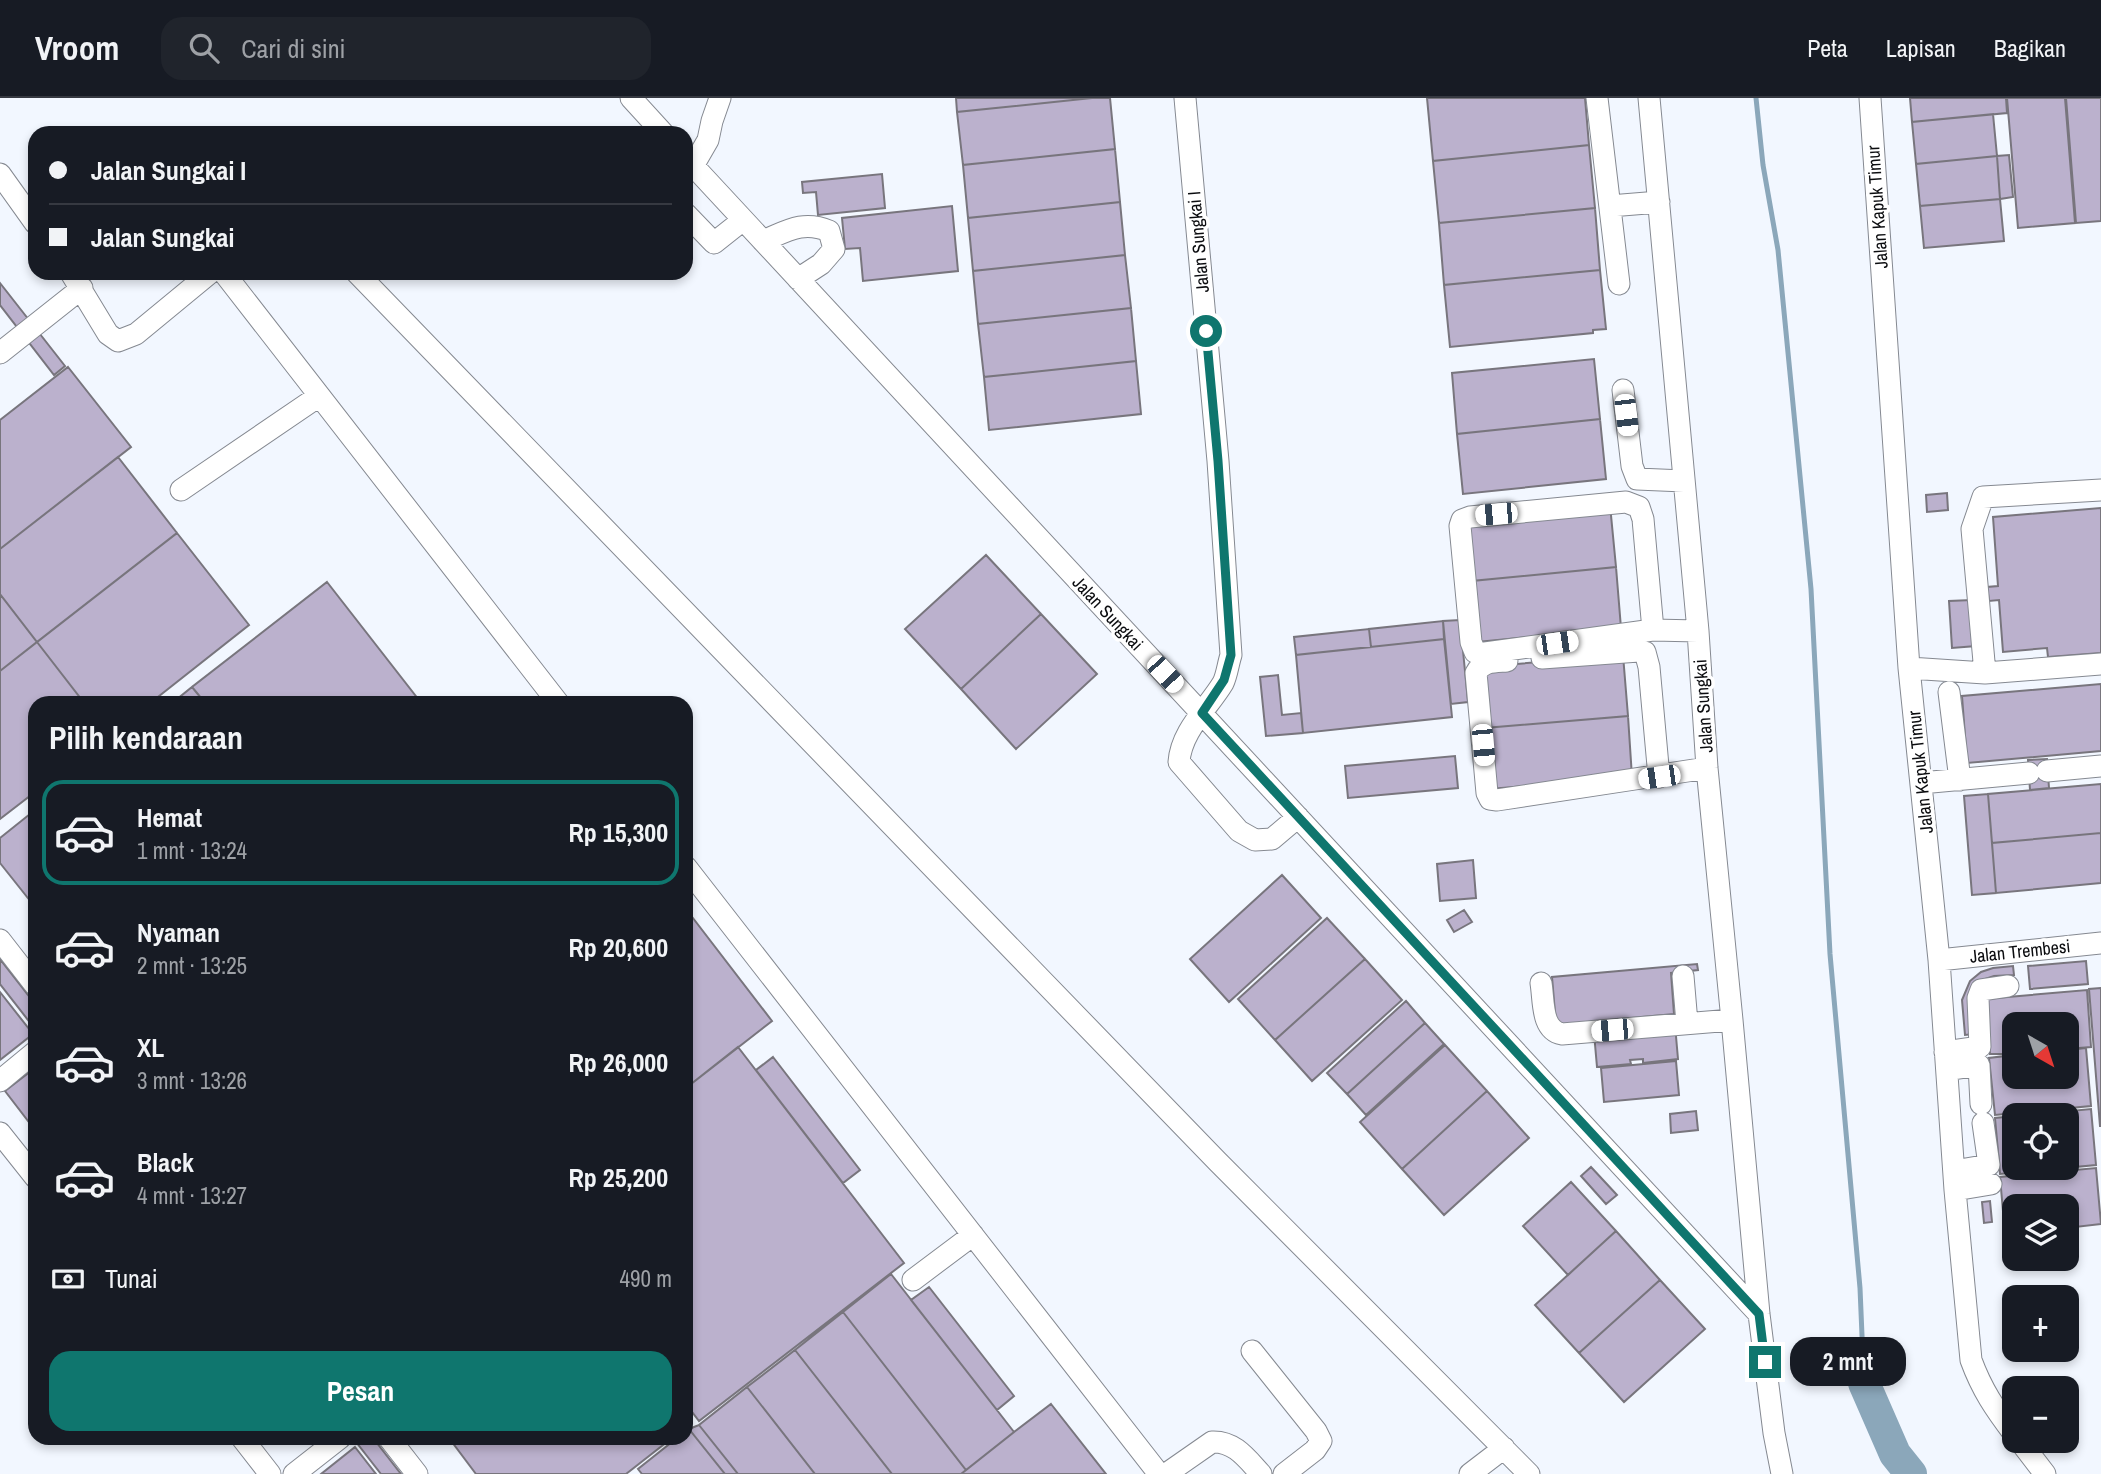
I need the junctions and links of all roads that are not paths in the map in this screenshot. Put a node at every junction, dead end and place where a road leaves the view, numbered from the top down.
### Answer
1 (631, 98) edge
2 (720, 98) edge
3 (1185, 98) edge
4 (1597, 98) edge
5 (1649, 98) edge
6 (1870, 98) edge
7 (657, 126) edge
8 (693, 158) edge
9 (693, 165) edge
10 (0, 174) edge
11 (1659, 202) junction
12 (1610, 206) junction
13 (28, 213) edge
14 (743, 220) junction
15 (693, 221) edge
16 (763, 241) junction
17 (798, 279) junction
18 (202, 280) edge
19 (229, 280) edge
20 (365, 280) edge
21 (76, 281) edge
22 (1619, 284) dead end
23 (0, 353) edge
24 (1623, 390) dead end
25 (320, 396) junction
26 (1684, 481) junction
27 (181, 490) dead end
28 (2101, 490) edge
29 (1653, 629) junction
30 (1698, 631) junction
31 (2101, 664) edge
32 (1909, 668) junction
33 (1985, 673) junction
34 (1949, 692) dead end
35 (553, 696) edge
36 (1202, 713) junction
37 (2101, 766) edge
38 (1707, 768) junction
39 (1659, 777) junction
40 (1960, 780) junction
41 (1921, 783) junction
42 (1298, 817) junction
43 (693, 876) edge
44 (0, 940) edge
45 (2101, 943) edge
46 (1939, 960) junction
47 (28, 976) edge
48 (1683, 976) dead end
49 (1541, 983) dead end
50 (2008, 986) dead end
51 (1732, 1020) junction
52 (1688, 1023) junction
53 (28, 1058) edge
54 (1946, 1061) junction
55 (0, 1081) edge
56 (0, 1133) edge
57 (28, 1168) edge
58 (1954, 1180) junction
59 (1991, 1184) dead end
60 (973, 1235) junction
61 (913, 1280) dead end
62 (1759, 1314) junction
63 (1252, 1351) dead end
64 (2002, 1418) edge
65 (247, 1445) edge
66 (331, 1445) edge
67 (394, 1445) edge
68 (1504, 1448) junction
69 (2029, 1453) edge
70 (270, 1474) edge
71 (293, 1474) edge
72 (417, 1474) edge
73 (1159, 1474) edge
74 (1166, 1474) edge
75 (1261, 1474) edge
76 (1284, 1474) edge
77 (1469, 1474) edge
78 (1530, 1474) edge
79 (1782, 1474) edge
80 (2045, 1474) edge

1 - 7 street
2 - 8 street
3 - 36 street, Jalan Sungkai I
4 - 12 street
5 - 11 street, Jalan Sungkai
6 - 32 street, Jalan Kapuk Timur
9 - 14 street, Jalan Sungkai
10 - 13 street
11 - 12 street
11 - 26 street, Jalan Sungkai
12 - 22 street
14 - 15 street
14 - 16 street, Jalan Sungkai
16 - 17 street, Jalan Sungkai
16 - 17 street
17 - 36 street, Jalan Sungkai
18 - 21 street
19 - 25 street
20 - 68 street
21 - 23 street
24 - 26 street
25 - 27 street
25 - 35 street
26 - 30 street, Jalan Sungkai
28 - 33 street
29 - 29 street
29 - 30 street
30 - 38 street, Jalan Sungkai
31 - 33 street
32 - 33 street
32 - 41 street, Jalan Kapuk Timur
34 - 40 street
36 - 42 street, Jalan Sungkai
36 - 42 street, Jalan Sungkai I
37 - 40 street
38 - 39 street
38 - 51 street, Jalan Sungkai
39 - 39 street
40 - 41 street
41 - 46 street, Jalan Kapuk Timur
42 - 62 street, Jalan Sungkai
43 - 60 street
44 - 47 street
45 - 46 street, Jalan Trembesi
46 - 54 street, Jalan Kapuk Timur
48 - 52 street
49 - 52 street
50 - 54 street
51 - 52 street
51 - 62 street, Jalan Sungkai
53 - 55 street
54 - 58 street, Jalan Kapuk Timur
54 - 58 street
56 - 57 street
58 - 59 street
58 - 64 street, Jalan Kapuk Timur
60 - 61 street
60 - 73 street
62 - 79 street, Jalan Sungkai
63 - 76 street
65 - 70 street
66 - 71 street
67 - 72 street
68 - 77 street
68 - 78 street
69 - 80 street
74 - 75 street

